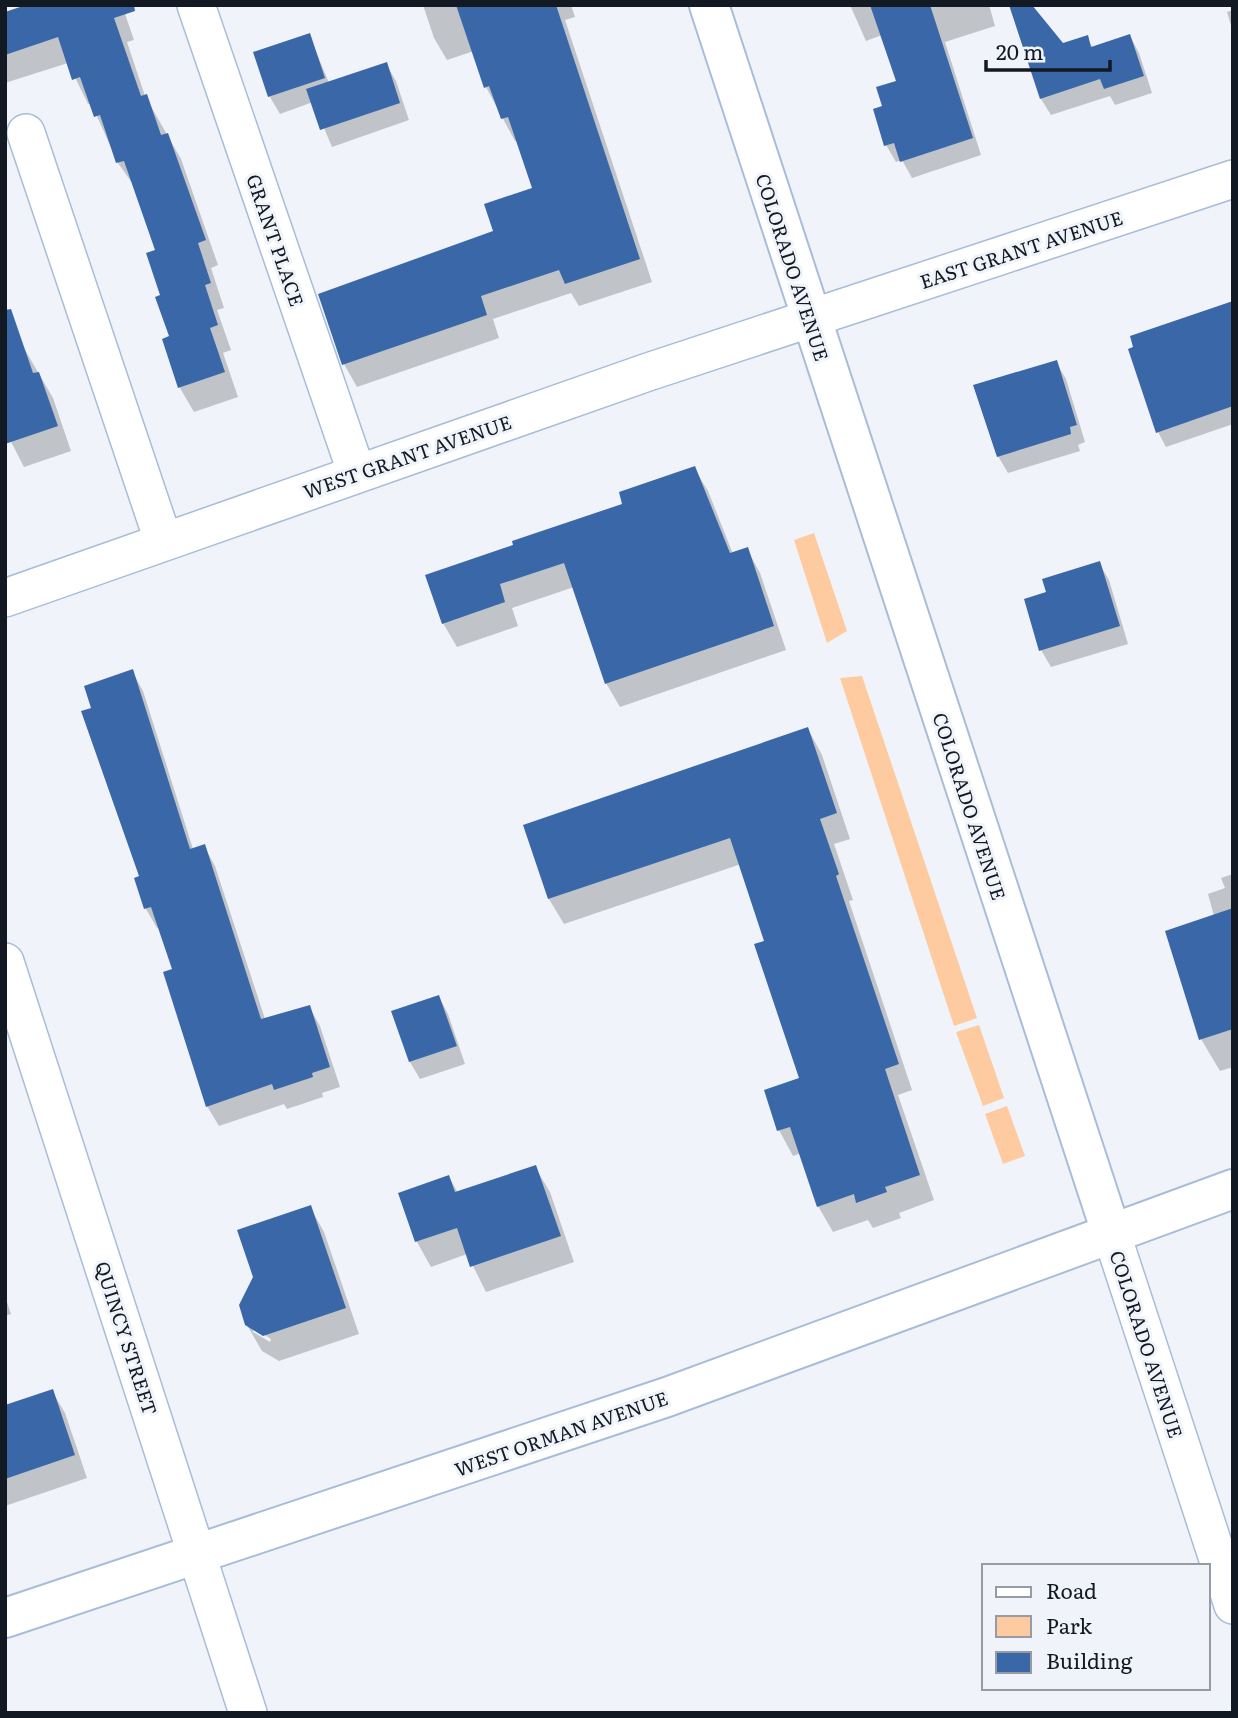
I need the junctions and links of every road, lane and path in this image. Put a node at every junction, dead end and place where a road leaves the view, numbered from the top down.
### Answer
1 (196, 5) edge
2 (709, 5) edge
3 (26, 133) dead end
4 (1233, 179) edge
5 (810, 318) junction
6 (356, 474) junction
7 (163, 540) junction
8 (5, 598) edge
9 (5, 962) edge
10 (1233, 1189) edge
11 (1111, 1232) junction
12 (197, 1554) junction
13 (1233, 1605) edge
14 (5, 1618) edge
15 (248, 1713) edge

1 - 6 street, GRANT PLACE
2 - 5 street, COLORADO AVENUE
3 - 7 street
4 - 5 street, EAST GRANT AVENUE
5 - 6 street, WEST GRANT AVENUE
5 - 11 street, COLORADO AVENUE
6 - 7 street, WEST GRANT AVENUE
7 - 8 street, WEST GRANT AVENUE
9 - 12 street, QUINCY STREET
10 - 11 street, WEST ORMAN AVENUE
11 - 12 street, WEST ORMAN AVENUE
11 - 13 street, COLORADO AVENUE
12 - 14 street, WEST ORMAN AVENUE
12 - 15 street, QUINCY STREET

